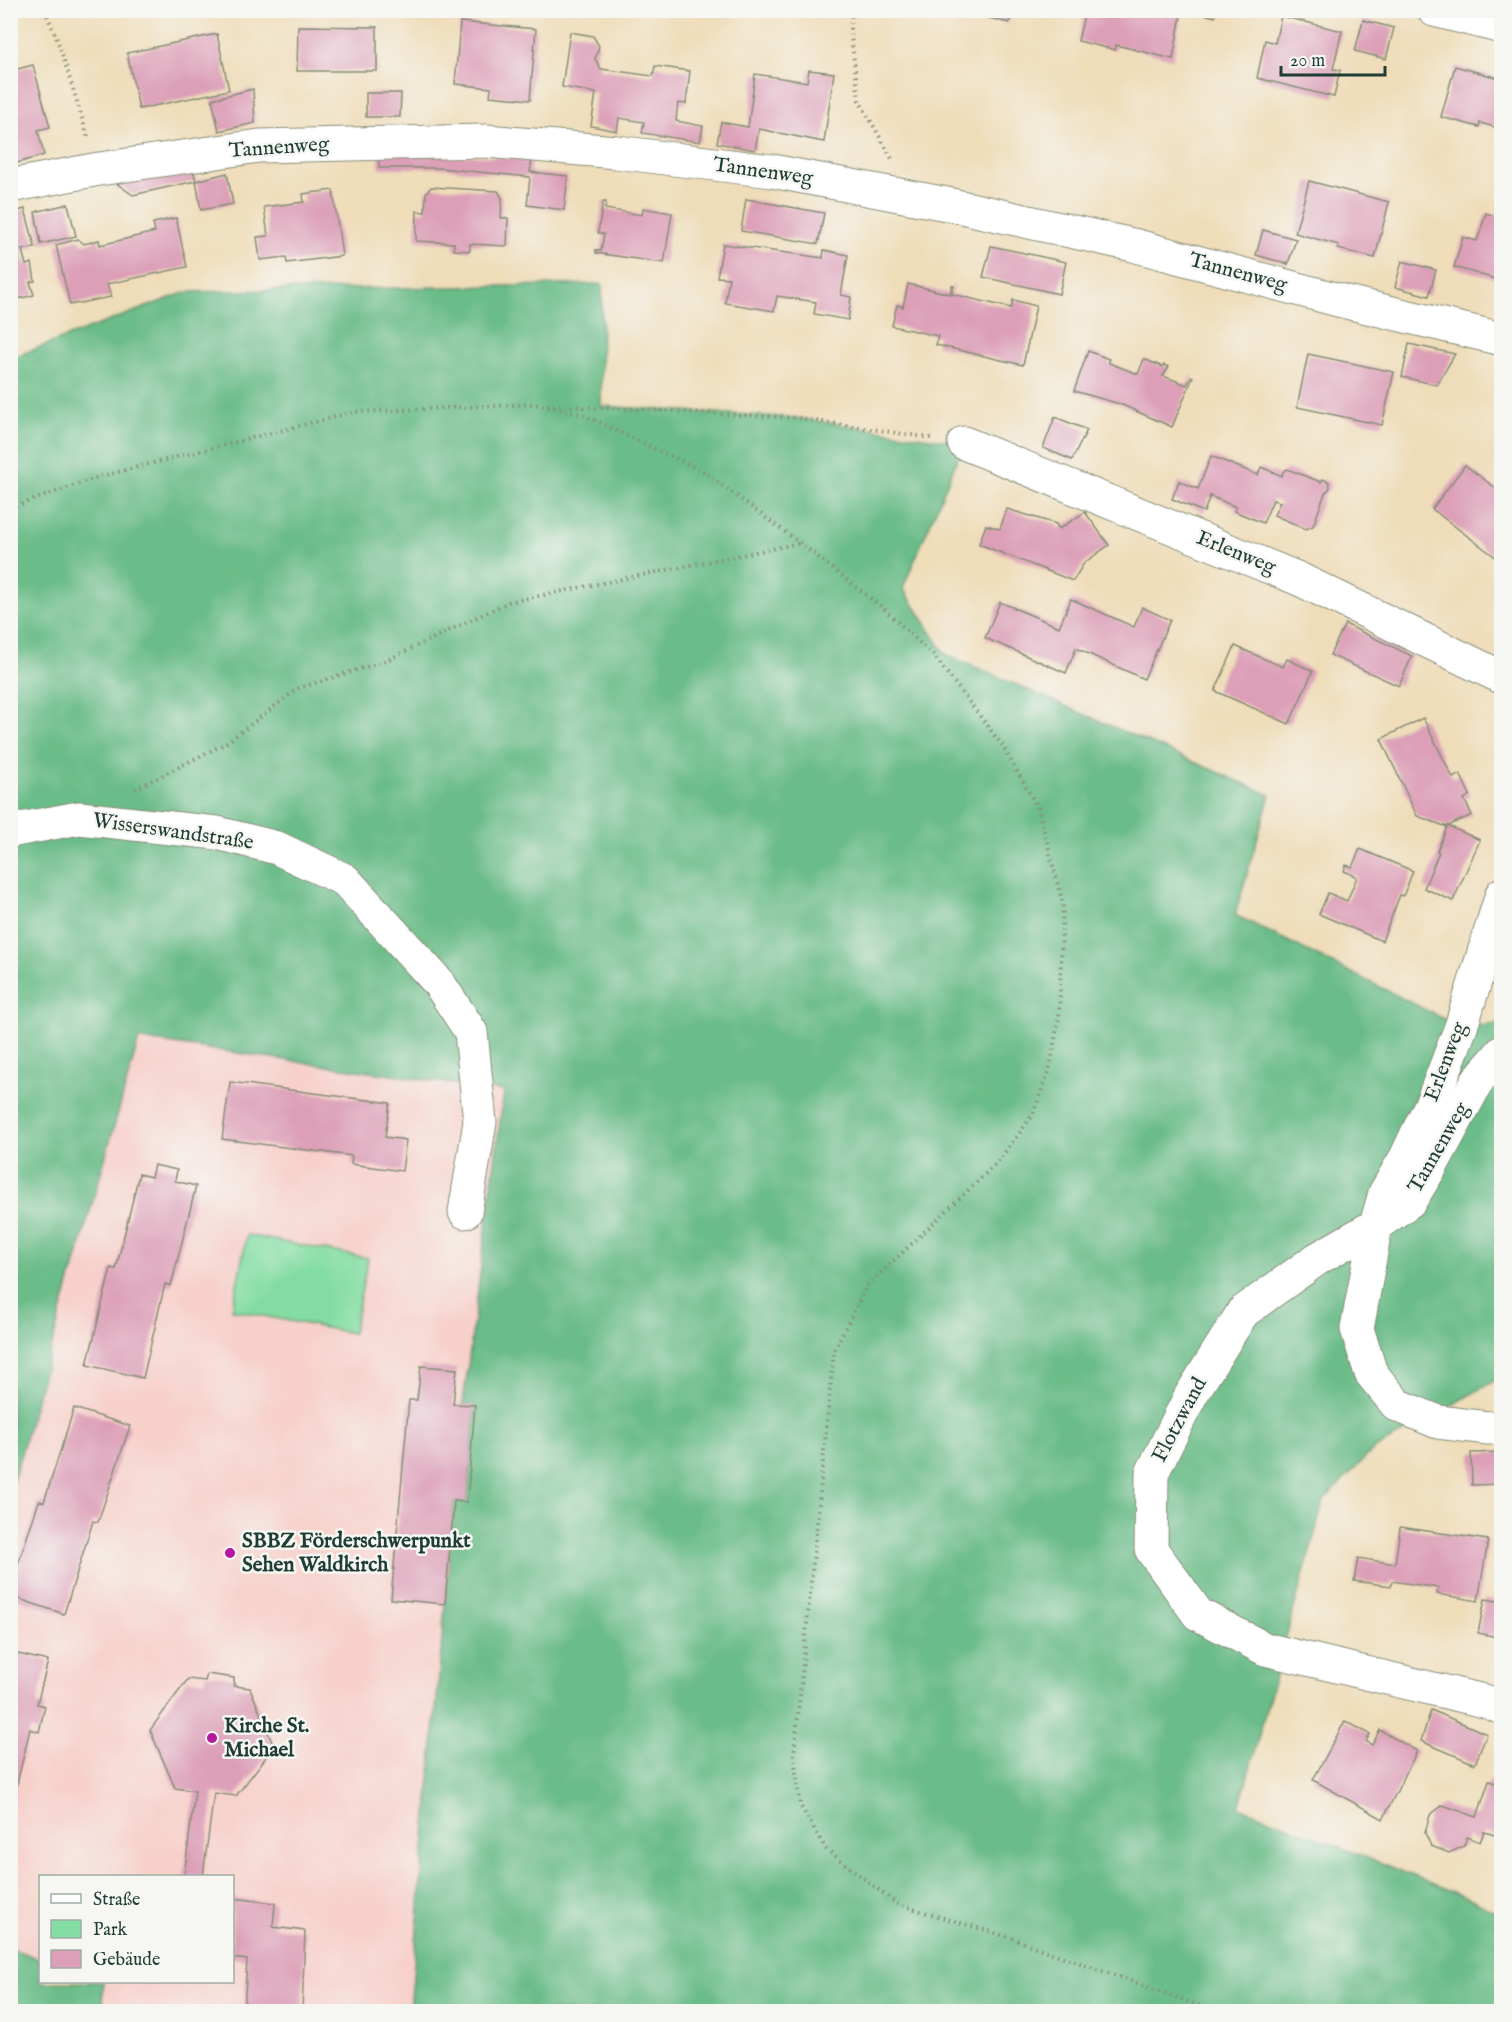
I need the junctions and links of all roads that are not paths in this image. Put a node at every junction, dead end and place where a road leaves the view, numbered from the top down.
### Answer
1 (1434, 10) edge
2 (1502, 27) edge
3 (10, 186) edge
4 (1502, 339) edge
5 (964, 443) road end
6 (1502, 675) edge
7 (10, 831) edge
8 (1502, 894) edge
9 (1502, 1052) edge
10 (465, 1212) dead end
11 (1376, 1224) junction
12 (1502, 1427) edge
13 (1502, 1708) edge

1 - 2 street
3 - 4 street, Tannenweg
5 - 6 street, Erlenweg
7 - 10 street, Wisserswandstraße
8 - 11 street, Erlenweg
9 - 11 street, Tannenweg
11 - 12 street
11 - 13 street, Flotzwand

